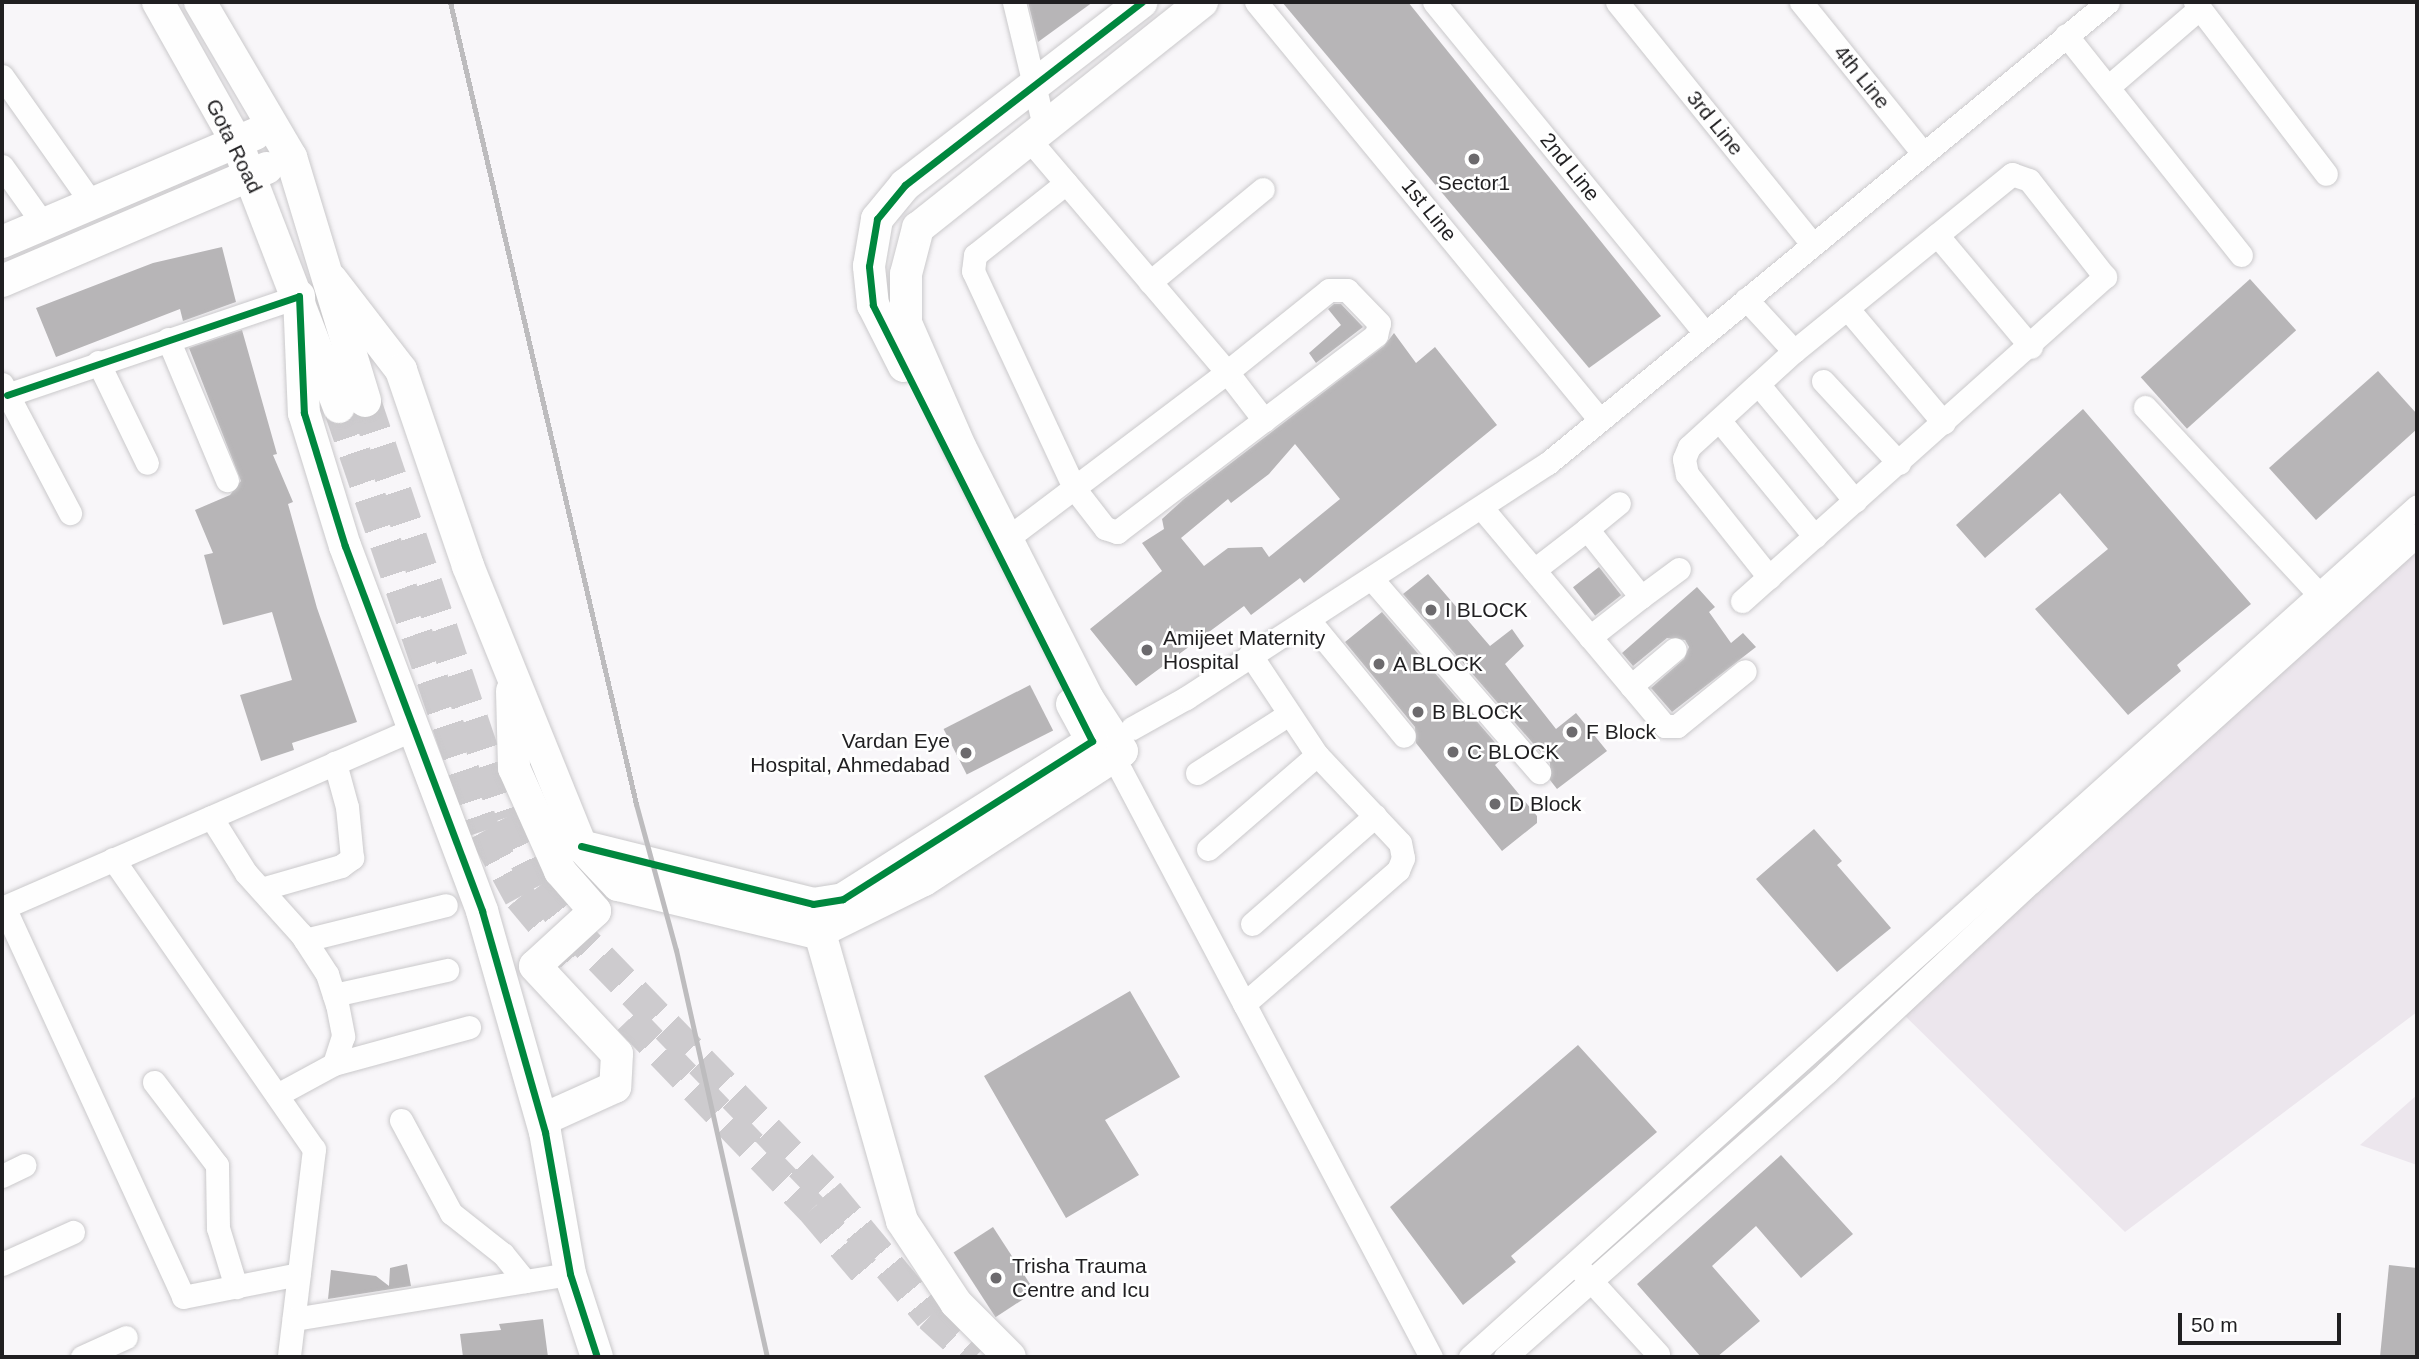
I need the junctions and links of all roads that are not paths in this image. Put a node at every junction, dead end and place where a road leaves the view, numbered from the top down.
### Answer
1 (158, 2) edge
2 (200, 2) edge
3 (1014, 2) edge
4 (1142, 2) edge
5 (1202, 2) edge
6 (1256, 2) edge
7 (1434, 2) edge
8 (1617, 2) edge
9 (1801, 2) edge
10 (2108, 2) edge
11 (2198, 5) edge
12 (2067, 35) junction
13 (2, 76) edge
14 (1034, 86) junction
15 (2108, 87) junction
16 (274, 125) junction
17 (1036, 132) junction
18 (237, 143) junction
19 (1923, 153) junction
20 (291, 157) junction
21 (2, 166) edge
22 (2326, 174) dead end
23 (250, 176) junction
24 (1066, 183) junction
25 (1263, 189) dead end
26 (93, 205) junction
27 (44, 225) junction
28 (1937, 235) junction
29 (2, 242) edge
30 (1812, 244) junction
31 (2241, 255) dead end
32 (331, 279) junction
33 (2, 281) edge
34 (1150, 282) junction
35 (299, 296) junction
36 (1746, 299) junction
37 (1847, 308) junction
38 (1705, 333) junction
39 (168, 339) junction
40 (2031, 347) junction
41 (1794, 351) junction
42 (98, 362) junction
43 (1227, 372) junction
44 (1823, 381) dead end
45 (1758, 384) junction
46 (4, 389) edge
47 (2145, 407) dead end
48 (1264, 420) junction
49 (1600, 420) junction
50 (1718, 420) junction
51 (1944, 423) junction
52 (147, 463) dead end
53 (1899, 463) junction
54 (227, 480) dead end
55 (1074, 488) junction
56 (1855, 502) junction
57 (1619, 503) dead end
58 (2417, 506) edge
59 (1481, 507) junction
60 (70, 513) dead end
61 (1587, 529) junction
62 (2417, 535) edge
63 (1815, 537) junction
64 (1005, 540) junction
65 (1679, 569) dead end
66 (1534, 570) junction
67 (1769, 577) junction
68 (1371, 578) junction
69 (1642, 597) junction
70 (1742, 601) dead end
71 (2327, 603) junction
72 (1308, 619) junction
73 (1590, 637) junction
74 (1675, 649) dead end
75 (1250, 654) junction
76 (511, 671) junction
77 (1745, 671) dead end
78 (1631, 685) junction
79 (1289, 714) junction
80 (414, 729) junction
81 (2187, 729) junction
82 (1404, 736) dead end
83 (1113, 748) junction
84 (1317, 755) junction
85 (335, 763) junction
86 (1539, 772) dead end
87 (1197, 773) dead end
88 (1375, 816) junction
89 (211, 817) junction
90 (1208, 849) dead end
91 (113, 859) junction
92 (261, 889) junction
93 (446, 905) dead end
94 (3, 907) edge
95 (815, 918) junction
96 (1252, 924) dead end
97 (305, 940) junction
98 (447, 970) dead end
99 (334, 995) junction
100 (1244, 1004) junction
101 (469, 1027) dead end
102 (334, 1065) junction
103 (154, 1082) dead end
104 (277, 1095) junction
105 (542, 1119) junction
106 (401, 1120) dead end
107 (25, 1165) dead end
108 (2, 1176) edge
109 (73, 1232) dead end
110 (1574, 1263) junction
111 (2, 1264) edge
112 (570, 1273) junction
113 (299, 1274) junction
114 (525, 1281) junction
115 (1591, 1282) junction
116 (236, 1287) junction
117 (294, 1319) junction
118 (126, 1337) dead end
119 (1658, 1354) dead end
120 (82, 1357) edge
121 (289, 1357) edge
122 (597, 1357) edge
123 (1010, 1357) edge
124 (1432, 1357) edge
125 (1470, 1357) edge
126 (1505, 1357) edge

1 - 18 street, Gota Road
2 - 16 street, Gota Road
3 - 14 street
4 - 14 street
5 - 17 street
6 - 49 street, 1st Line
7 - 38 street, 2nd Line
8 - 30 street, 3rd Line
9 - 19 street, 4th Line
10 - 12 street
11 - 15 street
11 - 22 street
12 - 15 street
12 - 19 street
13 - 26 street
14 - 17 street
14 - 83 street
15 - 31 street
16 - 18 street
16 - 20 street, Gota Road
17 - 24 street
17 - 64 street
18 - 23 street, Gota Road
18 - 26 street
19 - 30 street
20 - 23 street
20 - 32 street, Gota Road
21 - 27 street
23 - 33 street
23 - 35 street, Gota Road
24 - 34 street
24 - 55 street
25 - 34 street
26 - 27 street
27 - 29 street
28 - 37 street
28 - 40 street
28 - 40 street
30 - 36 street
32 - 35 street, Gota Road
32 - 76 street
34 - 43 street
35 - 39 street
35 - 80 street
36 - 38 street
36 - 41 street
37 - 41 street
37 - 51 street
38 - 49 street
39 - 42 street
39 - 54 street
40 - 51 street
41 - 45 street
42 - 46 street
42 - 52 street
43 - 48 street
43 - 48 street
43 - 55 street
44 - 53 street
45 - 50 street
45 - 56 street
46 - 60 street
47 - 71 street
48 - 55 street
49 - 59 street
50 - 63 street
50 - 67 street
51 - 53 street
53 - 56 street
55 - 64 street
56 - 63 street
57 - 61 street
58 - 71 street
59 - 66 street
59 - 68 street
61 - 66 street
61 - 69 street
62 - 71 street
63 - 67 street
64 - 83 street
65 - 69 street
66 - 73 street
67 - 70 street
68 - 72 street
68 - 86 street
69 - 73 street
71 - 81 street
72 - 75 street
72 - 82 street
73 - 78 street
74 - 78 street
75 - 79 street
75 - 83 street
76 - 95 street
76 - 105 street
77 - 78 street
79 - 84 street
79 - 87 street
80 - 85 street
80 - 105 street
81 - 110 street
81 - 115 street
83 - 95 street
83 - 100 street
84 - 88 street
84 - 90 street
85 - 89 street
85 - 92 street
88 - 96 street
88 - 100 street
89 - 91 street
89 - 92 street
91 - 94 street
91 - 104 street
92 - 97 street
93 - 97 street
94 - 116 street
95 - 123 street
97 - 99 street
98 - 99 street
99 - 102 street
100 - 124 street
101 - 102 street
102 - 104 street
103 - 116 street
104 - 113 street
105 - 112 street
106 - 114 street
107 - 108 street
109 - 111 street
110 - 115 street
110 - 125 street
112 - 114 street
112 - 122 street
113 - 116 street
113 - 117 street
114 - 117 street
115 - 119 street
115 - 126 street
117 - 121 street
118 - 120 street

